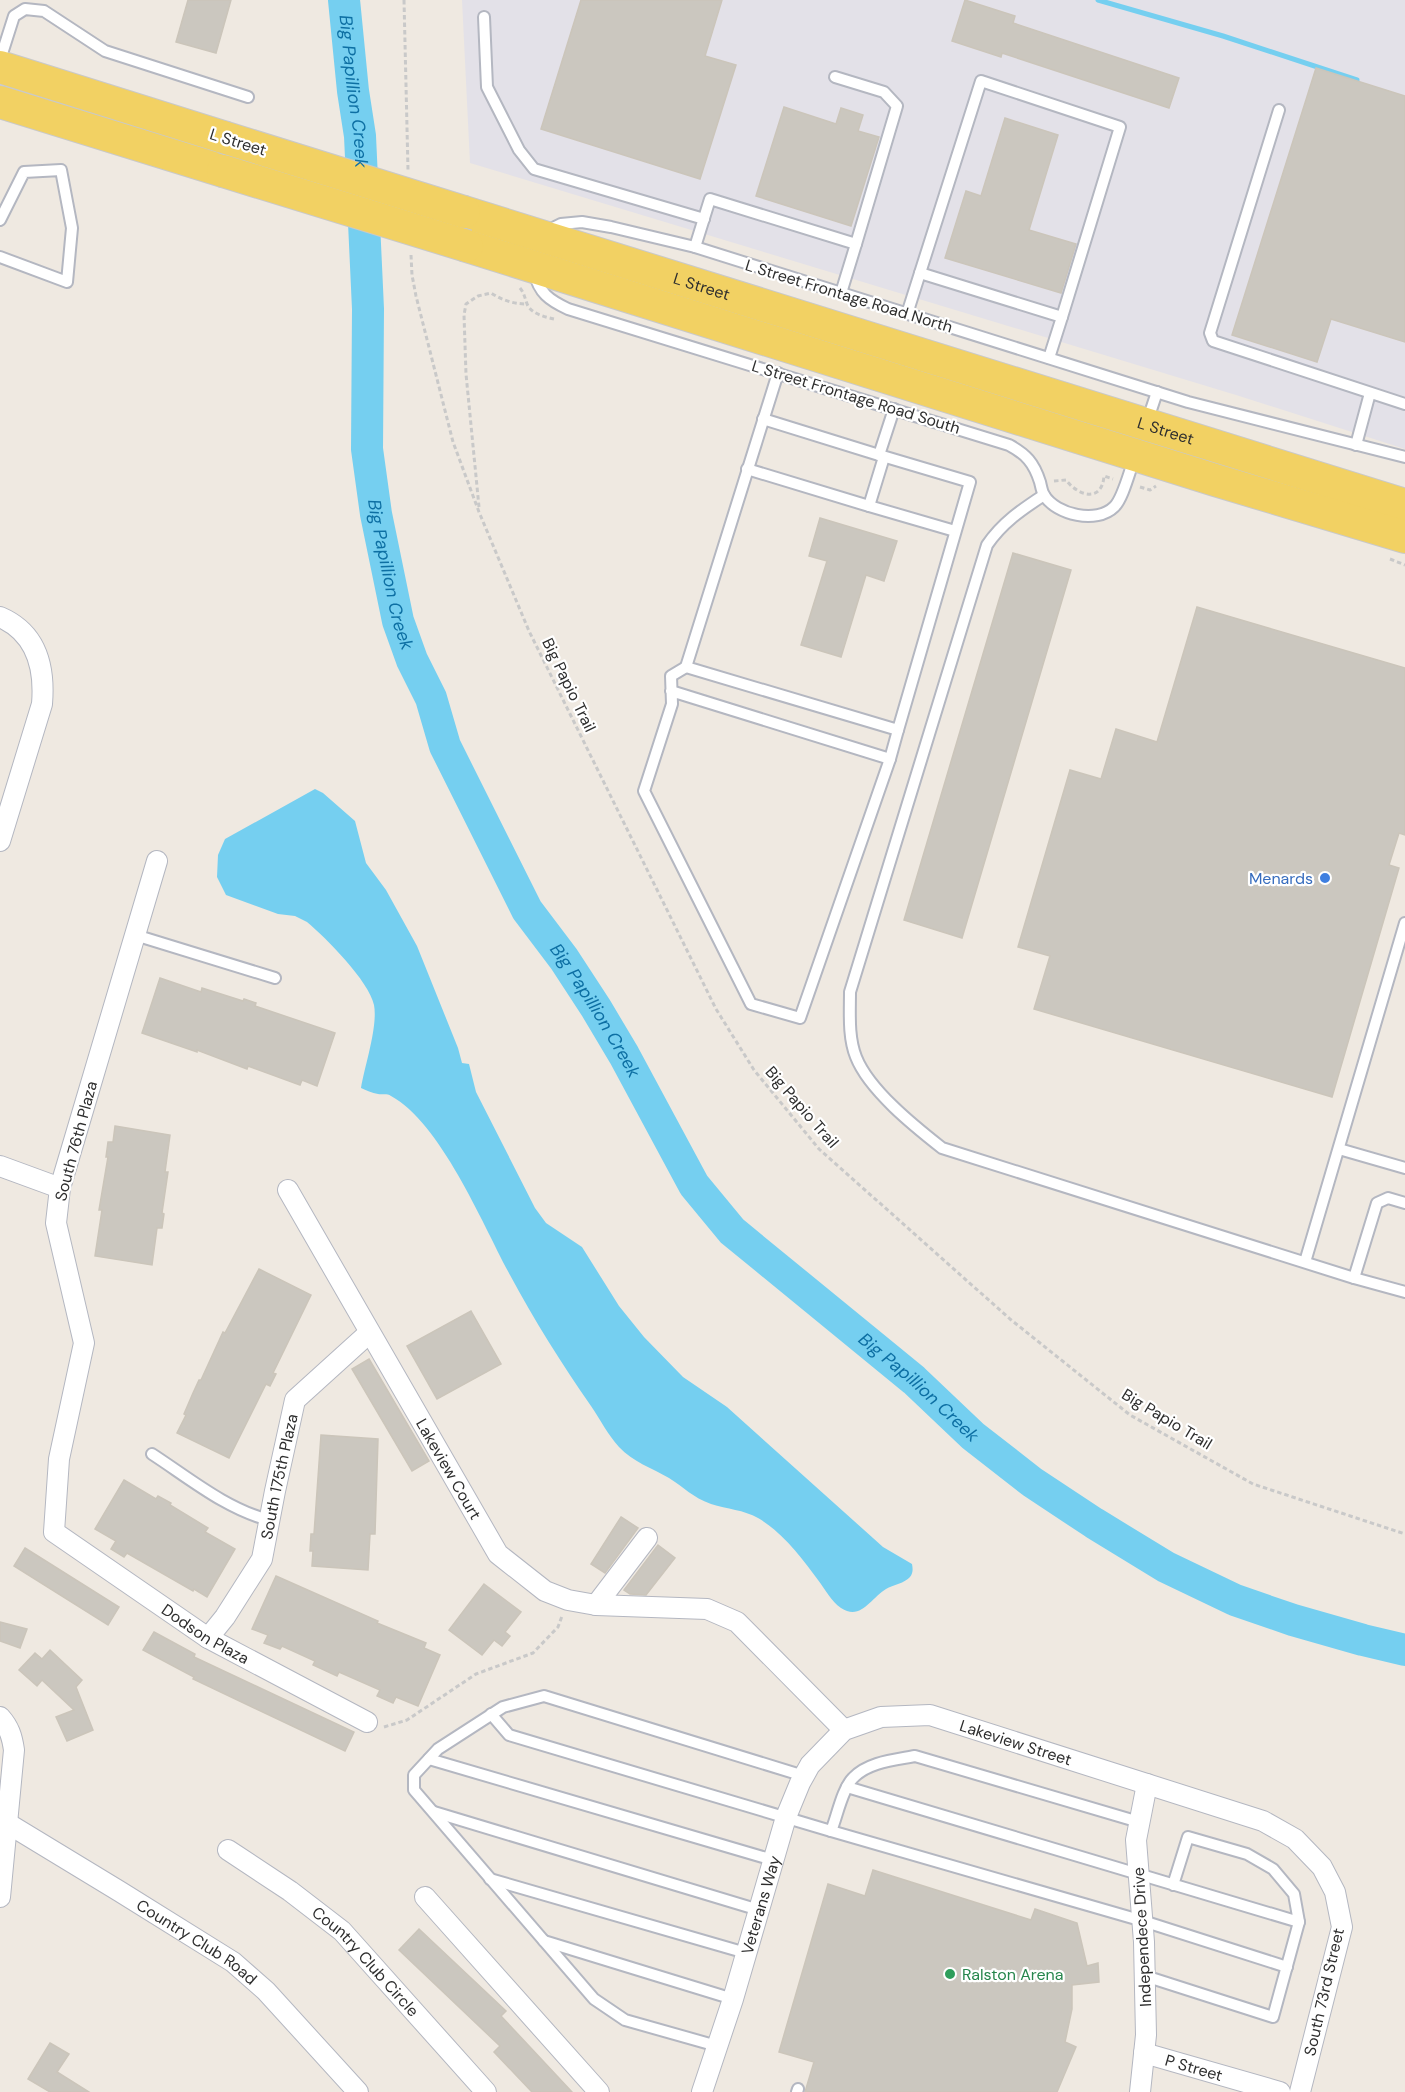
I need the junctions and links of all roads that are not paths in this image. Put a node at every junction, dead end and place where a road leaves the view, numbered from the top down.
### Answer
1 (484, 18) dead end
2 (4, 34) edge
3 (0, 60) edge
4 (0, 67) edge
5 (835, 77) dead end
6 (248, 97) dead end
7 (0, 102) edge
8 (1279, 110) dead end
9 (704, 219) junction
10 (0, 220) edge
11 (540, 236) junction
12 (856, 244) junction
13 (695, 247) junction
14 (0, 257) edge
15 (532, 266) junction
16 (920, 273) junction
17 (841, 293) junction
18 (907, 314) junction
19 (1062, 317) junction
20 (1049, 358) junction
21 (777, 373) junction
22 (1157, 392) junction
23 (1370, 393) junction
24 (1405, 404) edge
25 (894, 409) junction
26 (763, 419) junction
27 (1141, 439) junction
28 (1356, 445) junction
29 (881, 456) junction
30 (1405, 457) edge
31 (747, 469) junction
32 (1353, 489) junction
33 (1044, 495) junction
34 (1405, 499) edge
35 (1405, 505) edge
36 (869, 506) junction
37 (1331, 515) junction
38 (955, 531) junction
39 (1405, 537) edge
40 (1405, 548) edge
41 (0, 617) edge
42 (686, 667) junction
43 (671, 691) junction
44 (898, 730) junction
45 (890, 759) junction
46 (0, 841) edge
47 (157, 861) dead end
48 (1405, 923) edge
49 (135, 935) junction
50 (1394, 962) junction
51 (1405, 965) edge
52 (275, 978) dead end
53 (1339, 1149) junction
54 (0, 1166) edge
55 (1405, 1168) edge
56 (60, 1188) junction
57 (288, 1190) dead end
58 (1405, 1203) edge
59 (1305, 1262) junction
60 (1354, 1278) junction
61 (1405, 1292) edge
62 (369, 1333) junction
63 (152, 1454) dead end
64 (269, 1520) junction
65 (54, 1532) joint
66 (647, 1538) dead end
67 (596, 1605) junction
68 (208, 1638) junction
69 (491, 1714) junction
70 (0, 1717) edge
71 (367, 1722) road end
72 (844, 1730) junction
73 (429, 1759) junction
74 (804, 1776) junction
75 (1147, 1784) junction
76 (847, 1787) junction
77 (433, 1812) junction
78 (786, 1817) junction
79 (1139, 1822) junction
80 (7, 1823) junction
81 (831, 1831) junction
82 (228, 1850) dead end
83 (773, 1860) junction
84 (1139, 1875) junction
85 (490, 1879) junction
86 (1173, 1885) junction
87 (1335, 1892) joint
88 (0, 1897) edge
89 (425, 1897) dead end
90 (759, 1910) junction
91 (1143, 1922) junction
92 (1299, 1922) junction
93 (543, 1941) junction
94 (746, 1953) junction
95 (1287, 1967) junction
96 (1145, 1976) junction
97 (733, 1999) junction
98 (717, 2046) junction
99 (1144, 2053) junction
100 (358, 2092) edge
101 (486, 2092) edge
102 (598, 2092) edge
103 (702, 2092) edge
104 (1140, 2092) edge
105 (1280, 2092) edge
106 (1300, 2092) edge

1 - 9 lane
2 - 3 lane
2 - 6 lane
4 - 11 main road, L Street, bridge
5 - 12 lane
7 - 15 main road, L Street, bridge
8 - 23 lane
9 - 12 lane
9 - 13 lane
10 - 14 lane
11 - 13 lane, L Street Frontage Road North
11 - 27 main road, L Street
12 - 17 lane
13 - 17 lane, L Street Frontage Road North
15 - 21 lane, L Street Frontage Road South
15 - 27 main road, L Street
16 - 18 lane
16 - 19 lane
16 - 19 lane
17 - 18 lane, L Street Frontage Road North
18 - 20 lane, L Street Frontage Road North
19 - 20 lane
20 - 22 lane, L Street Frontage Road North
21 - 25 lane, L Street Frontage Road South
21 - 26 lane
22 - 27 lane
22 - 28 lane, L Street Frontage Road North
23 - 24 lane
23 - 28 lane
25 - 29 lane
25 - 33 lane, L Street Frontage Road South
26 - 29 lane
26 - 31 lane
27 - 32 main road, L Street
27 - 33 lane
27 - 37 main road, L Street
28 - 30 lane, L Street Frontage Road North
29 - 36 lane
29 - 38 lane
31 - 36 lane
31 - 42 lane
32 - 34 main road
32 - 35 main road, L Street
33 - 59 lane
36 - 38 lane
37 - 39 main road, L Street
37 - 40 main road
38 - 44 lane
41 - 46 street
42 - 43 lane
42 - 44 lane
43 - 45 lane
43 - 45 lane
44 - 45 lane
47 - 49 street, South 76th Plaza
48 - 50 lane
49 - 52 lane
49 - 56 street, South 76th Plaza
50 - 51 lane
50 - 53 lane
53 - 55 lane
53 - 59 lane
54 - 56 street
56 - 65 street, South 76th Plaza
57 - 62 street, Lakeview Court
58 - 60 lane
59 - 60 lane
60 - 61 lane
62 - 64 street, South 175th Plaza
62 - 67 street, Lakeview Court
63 - 64 lane
64 - 68 street, South 175th Plaza
65 - 68 street, Dodson Plaza
66 - 67 street
67 - 72 street, Lakeview Court
68 - 71 street, Dodson Plaza
69 - 73 lane
69 - 74 lane
69 - 78 lane
70 - 80 street
72 - 74 street, Veterans Way
72 - 75 street, Lakeview Street
73 - 77 lane
73 - 83 lane
74 - 78 street, Veterans Way
75 - 79 street, Independece Drive
75 - 87 street, Lakeview Street
76 - 79 lane
76 - 81 lane
76 - 84 lane
77 - 85 lane
77 - 90 lane
78 - 81 lane
78 - 83 street, Veterans Way
79 - 84 street, Independece Drive
80 - 88 street
80 - 100 street, Country Club Road
81 - 91 lane
82 - 101 street, Country Club Circle
83 - 90 street, Veterans Way
84 - 86 lane
84 - 91 street, Independece Drive
85 - 93 lane
85 - 94 lane
86 - 92 lane
86 - 92 lane
87 - 106 street, South 73rd Street
89 - 102 street
90 - 94 street, Veterans Way
91 - 95 lane
91 - 96 street, Independece Drive
92 - 95 lane
93 - 97 lane
93 - 98 lane
94 - 97 street, Veterans Way
95 - 96 lane
96 - 99 street, Independece Drive
97 - 98 street, Veterans Way
98 - 103 street, Veterans Way
99 - 104 street, Independece Drive
99 - 105 street, P Street

